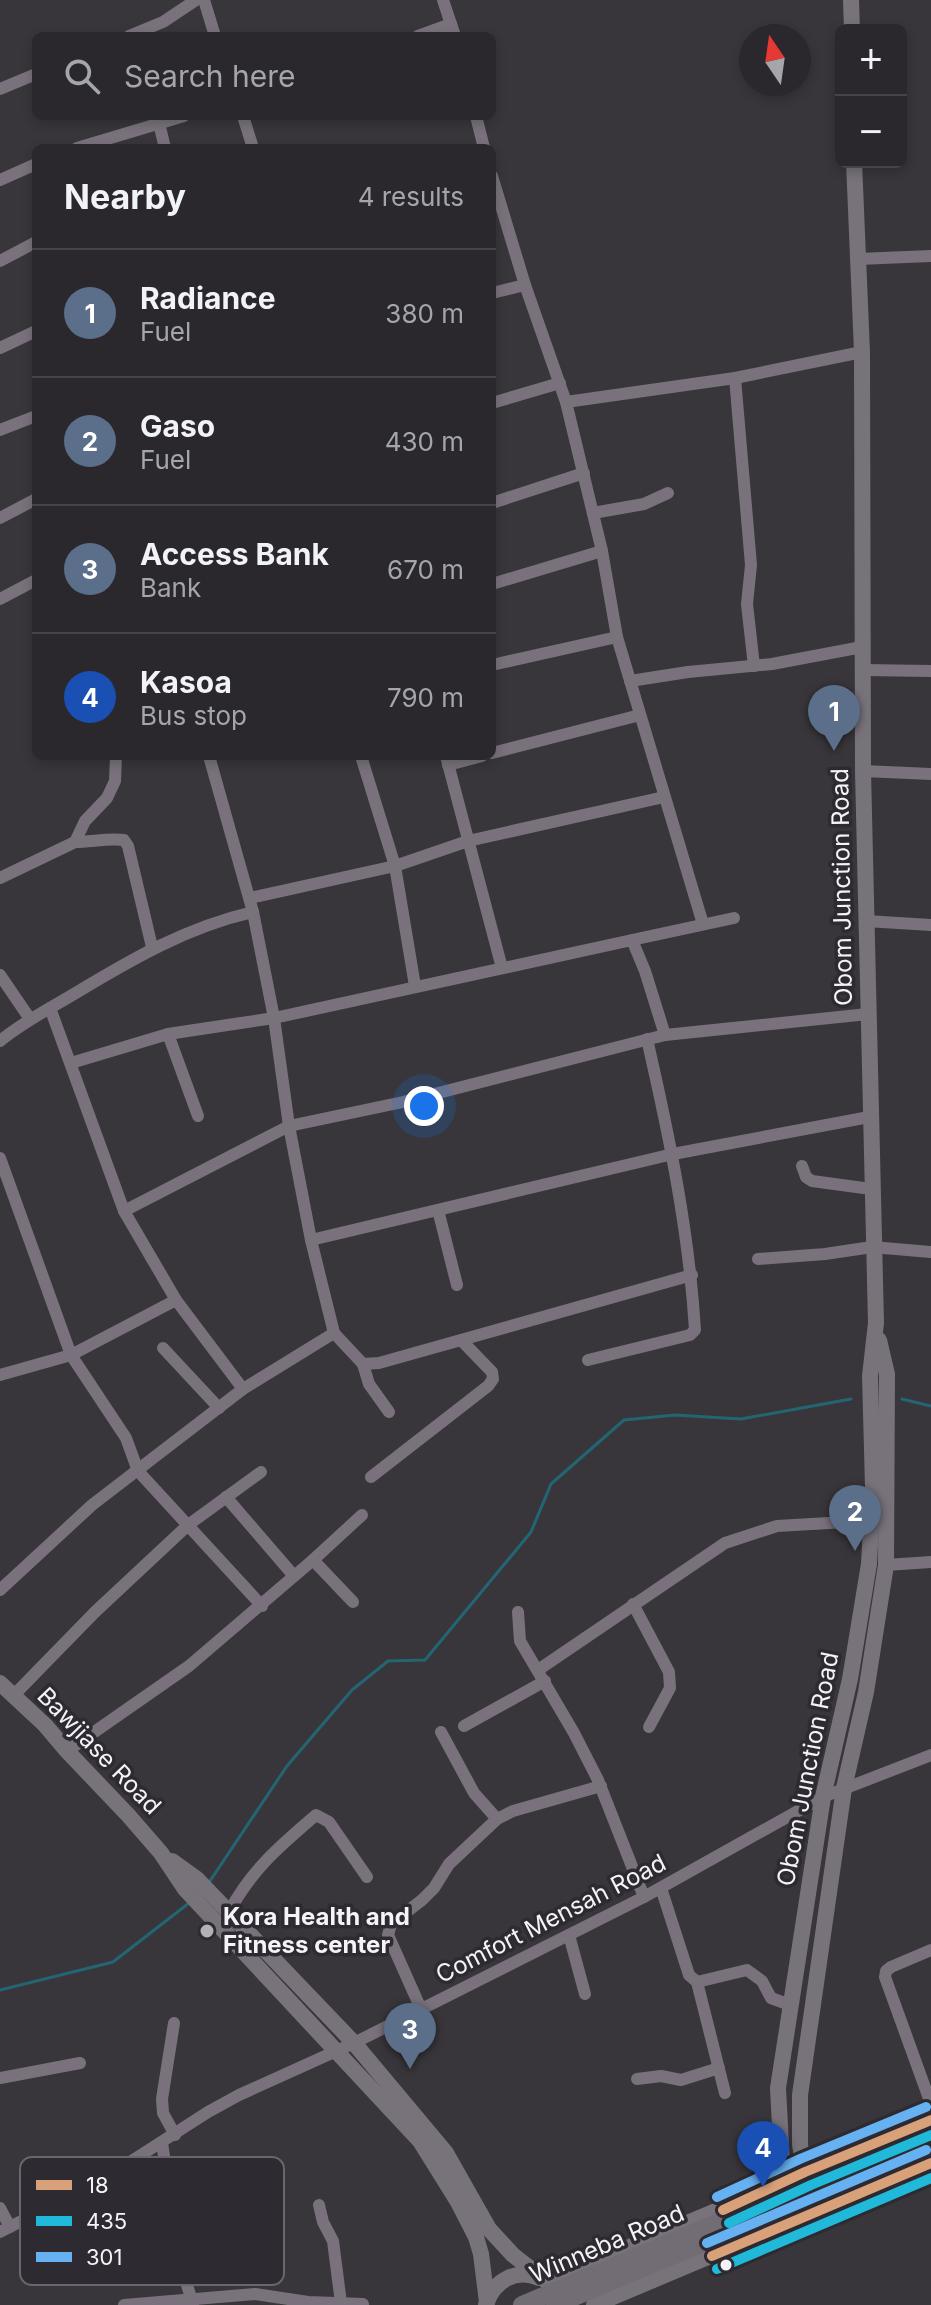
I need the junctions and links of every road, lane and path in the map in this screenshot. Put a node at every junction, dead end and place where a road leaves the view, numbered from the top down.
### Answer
1 (196, 0) edge
2 (204, 0) edge
3 (443, 0) edge
4 (851, 0) edge
5 (163, 22) junction
6 (852, 24) edge
7 (453, 30) edge
8 (139, 32) edge
9 (166, 32) edge
10 (214, 32) edge
11 (32, 76) edge
12 (0, 89) edge
13 (170, 120) edge
14 (244, 120) edge
15 (477, 120) edge
16 (159, 123) junction
17 (90, 144) edge
18 (164, 144) edge
19 (252, 144) edge
20 (483, 144) edge
21 (32, 166) edge
22 (854, 168) edge
23 (0, 180) edge
24 (496, 189) edge
25 (32, 244) edge
26 (931, 256) edge
27 (858, 259) junction
28 (0, 261) edge
29 (525, 285) junction
30 (496, 292) edge
31 (32, 333) edge
32 (0, 348) edge
33 (862, 352) junction
34 (735, 378) junction
35 (560, 383) junction
36 (496, 402) edge
37 (566, 402) junction
38 (32, 418) edge
39 (0, 430) edge
40 (584, 473) junction
41 (668, 493) dead end
42 (32, 501) edge
43 (496, 502) edge
44 (593, 513) junction
45 (0, 518) edge
46 (602, 551) junction
47 (32, 582) edge
48 (496, 583) edge
49 (0, 599) edge
50 (617, 637) junction
51 (862, 647) junction
52 (496, 664) edge
53 (754, 666) junction
54 (863, 670) junction
55 (931, 671) edge
56 (630, 681) junction
57 (640, 715) junction
58 (496, 752) edge
59 (116, 760) edge
60 (210, 760) edge
61 (362, 760) edge
62 (447, 760) edge
63 (863, 771) junction
64 (931, 774) edge
65 (664, 797) junction
66 (468, 841) junction
67 (75, 842) junction
68 (395, 866) junction
69 (0, 878) edge
70 (250, 898) junction
71 (253, 912) junction
72 (734, 918) dead end
73 (866, 921) junction
74 (703, 924) junction
75 (931, 925) edge
76 (632, 940) junction
77 (152, 947) junction
78 (502, 968) junction
79 (0, 975) edge
80 (415, 986) junction
81 (50, 1008) junction
82 (868, 1014) junction
83 (274, 1018) junction
84 (30, 1019) junction
85 (168, 1034) junction
86 (665, 1035) junction
87 (647, 1039) junction
88 (0, 1041) edge
89 (71, 1063) junction
90 (198, 1116) dead end
91 (869, 1117) junction
92 (289, 1126) junction
93 (673, 1154) junction
94 (0, 1158) edge
95 (802, 1166) dead end
96 (871, 1189) junction
97 (438, 1210) junction
98 (124, 1211) junction
99 (311, 1240) junction
100 (872, 1247) junction
101 (931, 1252) edge
102 (758, 1259) dead end
103 (692, 1275) junction
104 (457, 1285) dead end
105 (176, 1300) junction
106 (876, 1323) junction
107 (334, 1333) junction
108 (462, 1341) junction
109 (163, 1348) dead end
110 (71, 1355) junction
111 (588, 1360) dead end
112 (363, 1364) junction
113 (0, 1375) edge
114 (243, 1389) junction
115 (219, 1408) junction
116 (389, 1412) dead end
117 (138, 1471) junction
118 (261, 1472) dead end
119 (371, 1477) dead end
120 (226, 1497) junction
121 (362, 1515) dead end
122 (846, 1522) dead end
123 (188, 1525) junction
124 (313, 1560) junction
125 (931, 1562) edge
126 (886, 1565) junction
127 (294, 1576) junction
128 (0, 1590) edge
129 (353, 1602) dead end
130 (633, 1604) junction
131 (262, 1606) junction
132 (518, 1612) dead end
133 (541, 1676) junction
134 (4, 1688) edge
135 (464, 1726) dead end
136 (649, 1727) dead end
137 (441, 1732) dead end
138 (67, 1751) junction
139 (931, 1755) edge
140 (601, 1786) junction
141 (844, 1788) junction
142 (823, 1797) junction
143 (497, 1819) junction
144 (367, 1877) dead end
145 (661, 1888) junction
146 (644, 1897) junction
147 (208, 1901) junction
148 (229, 1912) junction
149 (569, 1935) junction
150 (931, 1950) edge
151 (697, 1982) junction
152 (585, 1994) dead end
153 (790, 2005) junction
154 (421, 2009) junction
155 (174, 2023) dead end
156 (354, 2043) junction
157 (336, 2049) junction
158 (80, 2063) dead end
159 (719, 2068) junction
160 (0, 2078) edge
161 (637, 2079) dead end
162 (725, 2093) dead end
163 (931, 2104) edge
164 (931, 2120) edge
165 (931, 2133) edge
166 (175, 2135) junction
167 (162, 2143) junction
168 (800, 2145) junction
169 (931, 2147) edge
170 (139, 2157) edge
171 (164, 2157) edge
172 (837, 2159) junction
173 (931, 2163) edge
174 (805, 2172) junction
175 (783, 2183) junction
176 (319, 2205) dead end
177 (0, 2208) edge
178 (813, 2212) junction
179 (795, 2222) junction
180 (5, 2229) edge
181 (546, 2280) junction
182 (193, 2301) edge
183 (341, 2303) junction
184 (363, 2304) edge
185 (486, 2304) edge
186 (124, 2305) edge
187 (522, 2305) edge
188 (555, 2305) edge
189 (562, 2305) edge
190 (594, 2305) edge

1 - 5 street
2 - 10 street
3 - 7 street
4 - 6 main road
5 - 8 street
5 - 9 street
11 - 12 street
13 - 16 street
14 - 19 street
15 - 20 street
16 - 17 street
16 - 18 street
21 - 23 street
22 - 27 main road, Obom Junction Road
24 - 29 street
25 - 28 street
26 - 27 street
27 - 33 main road, Obom Junction Road
29 - 30 street
29 - 35 street
31 - 32 street
33 - 34 street
33 - 51 main road, Obom Junction Road
34 - 37 street
34 - 53 street
35 - 36 street
35 - 37 street
37 - 40 street
38 - 39 street
40 - 43 street
40 - 44 street
41 - 44 street
42 - 45 street
44 - 46 street
46 - 48 street
46 - 50 street
47 - 49 street
50 - 52 street
50 - 56 street
51 - 53 street
51 - 54 main road, Obom Junction Road
53 - 56 street
54 - 55 street
54 - 63 main road, Obom Junction Road
56 - 57 street
57 - 58 street
57 - 65 street
59 - 67 street
60 - 70 street
61 - 68 street
62 - 66 street
63 - 64 street
63 - 73 main road, Obom Junction Road
65 - 66 street
65 - 74 street
66 - 68 street
66 - 78 street
67 - 69 street
67 - 77 street
68 - 70 street
68 - 80 street
70 - 71 street
71 - 77 street
71 - 83 street
72 - 74 street
73 - 75 street
73 - 82 main road, Obom Junction Road
74 - 76 street
76 - 78 street
76 - 86 street
77 - 81 street
78 - 80 street
79 - 84 street
80 - 83 street
81 - 84 street
81 - 89 street
82 - 86 street
82 - 91 main road, Obom Junction Road
83 - 85 street
83 - 92 street
84 - 88 street
85 - 89 street
85 - 90 street
86 - 87 street
87 - 92 street
87 - 93 street
89 - 98 street
91 - 93 street
91 - 96 main road, Obom Junction Road
92 - 98 street
92 - 99 street
93 - 97 street
93 - 103 street
94 - 110 street
95 - 96 street
96 - 100 main road, Obom Junction Road
97 - 99 street
97 - 104 street
98 - 105 street
99 - 107 street
100 - 101 street
100 - 102 street
100 - 106 main road, Obom Junction Road
103 - 108 street
103 - 111 street
105 - 110 street
105 - 114 street
106 - 126 main road, Obom Junction Road
106 - 142 main road, Obom Junction Road
107 - 112 street
107 - 114 street
108 - 112 street
108 - 119 street
109 - 115 street
110 - 113 street
110 - 117 street
112 - 116 street
114 - 115 street
115 - 117 street
117 - 123 street
117 - 128 street
118 - 120 street
120 - 123 street
120 - 127 street
121 - 124 street
122 - 130 street
123 - 131 street
123 - 134 street
124 - 127 street
124 - 129 street
125 - 126 street
126 - 141 main road, Obom Junction Road
127 - 131 street
130 - 133 street
130 - 136 street
131 - 138 street
132 - 133 street
133 - 135 street
133 - 140 street
134 - 138 main road, Bawjiase Road
137 - 143 street
138 - 147 main road, Bawjiase Road
139 - 141 street, Comfort Mensah Road
140 - 143 street
140 - 146 street
141 - 142 street, Comfort Mensah Road
141 - 168 main road, Obom Junction Road
142 - 145 street, Comfort Mensah Road
142 - 153 main road, Obom Junction Road
143 - 154 street
144 - 148 street
145 - 146 street, Comfort Mensah Road
145 - 151 street
146 - 149 street, Comfort Mensah Road
147 - 148 main road, Bawjiase Road
147 - 157 main road, Bawjiase Road
148 - 156 main road, Bawjiase Road
149 - 152 street
149 - 154 street, Comfort Mensah Road
150 - 163 street
151 - 153 street
151 - 159 street
153 - 175 main road, Obom Junction Road
154 - 156 street, Comfort Mensah Road
155 - 166 street
156 - 157 street, Comfort Mensah Road
156 - 181 main road, Bawjiase Road
157 - 166 street, Comfort Mensah Road
157 - 185 main road, Bawjiase Road
158 - 160 street
159 - 161 street
159 - 162 street
164 - 172 main road, Winneba Road
165 - 187 highway, Winneba Road, bridge
166 - 167 street, Comfort Mensah Road
167 - 170 street, Comfort Mensah Road
167 - 171 street
168 - 172 main road
168 - 174 main road, Obom Junction Road
169 - 188 highway, Winneba Road, bridge
172 - 174 main road, Winneba Road
173 - 178 main road
174 - 175 main road, Winneba Road
174 - 178 main road, Obom Junction Road
175 - 179 main road, Obom Junction Road
175 - 181 main road, Winneba Road
176 - 183 street
177 - 180 street
178 - 179 main road
179 - 190 main road
181 - 185 main road
181 - 189 main road, Bawjiase Road
182 - 183 street
182 - 186 street
183 - 184 street

